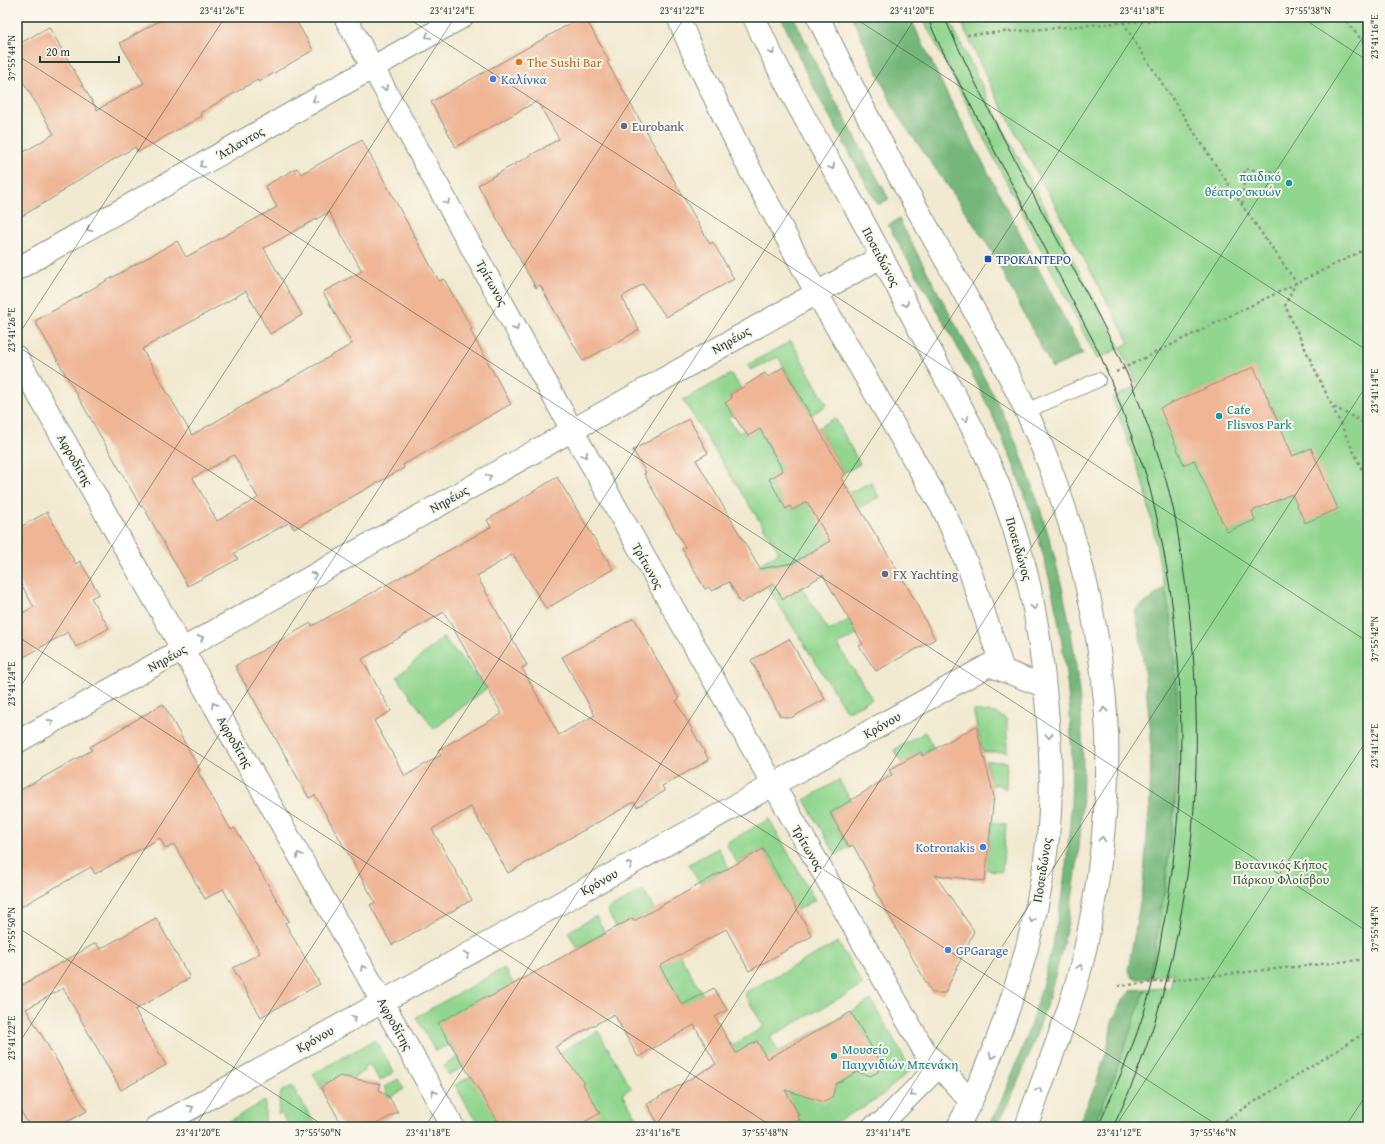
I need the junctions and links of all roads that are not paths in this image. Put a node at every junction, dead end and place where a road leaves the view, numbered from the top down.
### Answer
1 (345, 17) edge
2 (462, 17) edge
3 (678, 17) edge
4 (754, 17) edge
5 (818, 17) edge
6 (374, 68) junction
7 (881, 257) junction
8 (17, 269) edge
9 (816, 292) junction
10 (17, 357) edge
11 (1098, 380) road end
12 (1026, 411) junction
13 (572, 430) junction
14 (182, 649) junction
15 (1003, 670) junction
16 (1044, 686) junction
17 (17, 742) edge
18 (772, 786) junction
19 (382, 1002) junction
20 (939, 1066) junction
21 (971, 1102) junction
22 (157, 1127) edge
23 (453, 1127) edge
24 (873, 1127) edge
25 (958, 1127) edge
26 (1026, 1127) edge

1 - 6 main road, Τρίτωνος
2 -> 6 main road, Άτλαντος
3 - 9 main road
4 -> 7 main road, Ποσειδώνος
5 - 12 main road
6 -> 8 main road, Άτλαντος
6 -> 13 main road, Τρίτωνος
7 - 9 main road, Νηρέως
7 -> 16 main road, Ποσειδώνος
9 - 13 main road, Νηρέως
9 - 15 main road
10 - 14 main road, Αφροδίτης
11 - 12 lane
26 -> 12 main road
14 -> 13 main road, Νηρέως
13 -> 18 main road, Τρίτωνος
17 -> 14 main road, Νηρέως
19 -> 14 main road, Αφροδίτης
15 - 16 main road, Κρόνου
15 - 18 main road, Κρόνου
16 -> 21 main road, Ποσειδώνος
19 -> 18 main road, Κρόνου
18 - 20 main road, Τρίτωνος
22 -> 19 main road, Κρόνου
23 -> 19 main road, Αφροδίτης
20 - 21 main road, Τρίτωνος
20 -> 24 main road
21 - 25 main road, Ποσειδώνος

